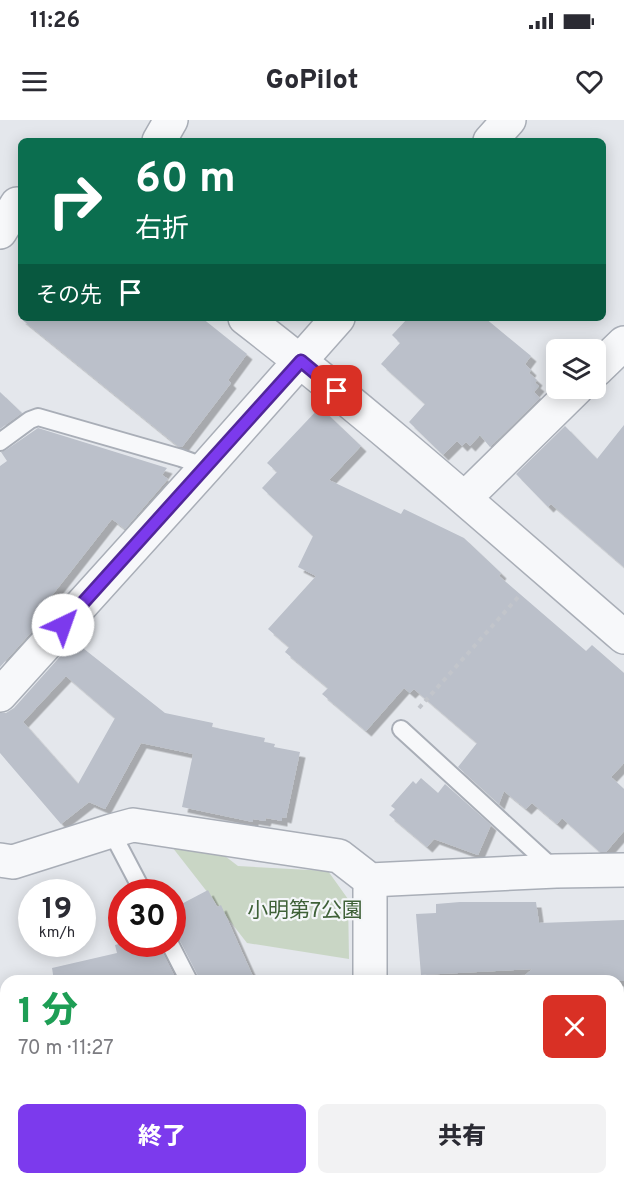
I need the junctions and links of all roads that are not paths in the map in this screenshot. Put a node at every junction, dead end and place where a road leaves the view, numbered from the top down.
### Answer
1 (171, 120) edge
2 (508, 120) edge
3 (161, 138) edge
4 (493, 138) edge
5 (17, 204) dead end
6 (0, 232) edge
7 (249, 321) edge
8 (335, 321) edge
9 (624, 343) edge
10 (606, 360) edge
11 (301, 361) junction
12 (566, 399) edge
13 (0, 441) edge
14 (206, 467) junction
15 (465, 498) junction
16 (624, 637) edge
17 (0, 695) edge
18 (401, 729) road end
19 (111, 831) junction
20 (0, 860) edge
21 (624, 870) edge
22 (556, 871) junction
23 (136, 879) edge
24 (370, 880) junction
25 (177, 957) edge
26 (186, 975) edge
27 (370, 975) edge

1 - 3 street
2 - 4 street
5 - 6 street
7 - 11 street
8 - 11 street
9 - 10 street
11 - 14 street
11 - 15 street
12 - 15 street
13 - 14 lane
14 - 17 street
15 - 16 street
18 - 22 lane
19 - 20 street
19 - 23 lane
19 - 24 street
21 - 22 street
22 - 24 street
24 - 27 street
25 - 26 lane

